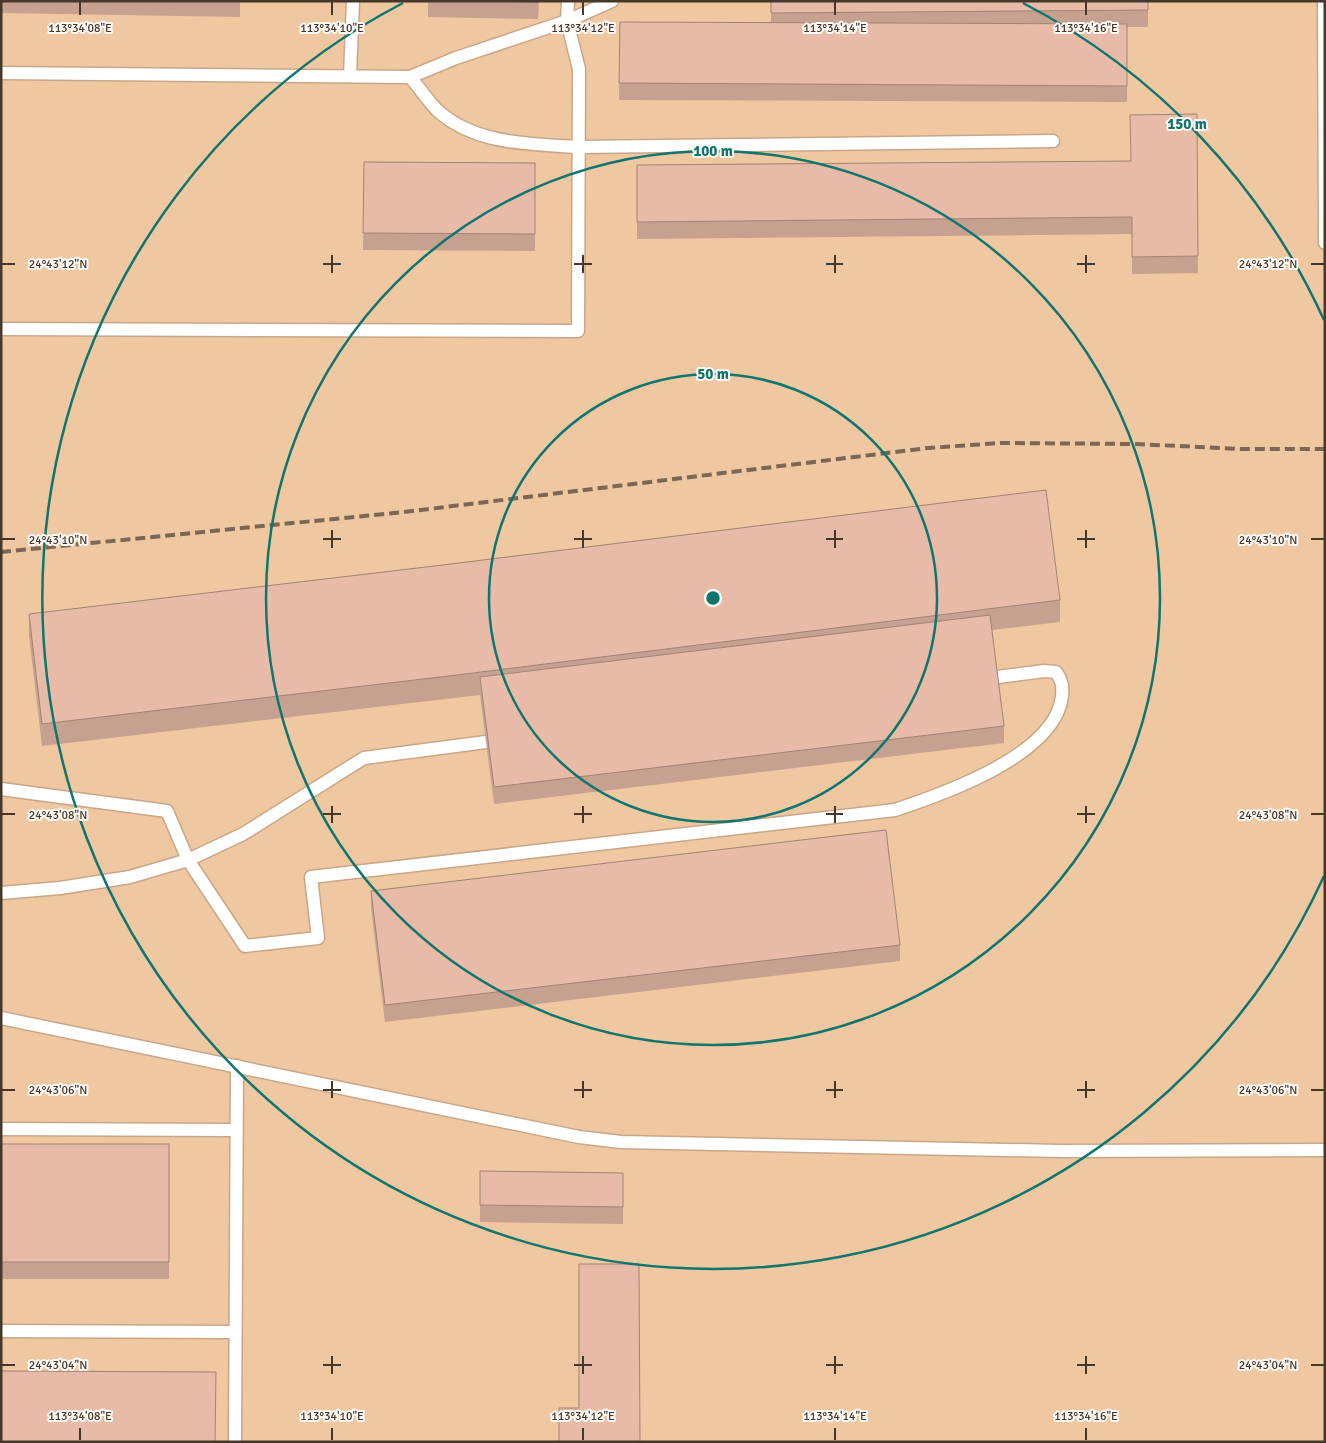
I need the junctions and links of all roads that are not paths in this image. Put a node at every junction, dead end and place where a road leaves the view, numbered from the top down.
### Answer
1 (353, 1) edge
2 (568, 1) edge
3 (612, 1) edge
4 (1324, 1) edge
5 (567, 21) junction
6 (1, 73) edge
7 (350, 76) junction
8 (410, 77) junction
9 (1325, 119) edge
10 (1053, 141) dead end
11 (580, 146) junction
12 (1325, 243) edge
13 (1, 329) edge
14 (965, 681) edge
15 (512, 739) edge
16 (1, 789) edge
17 (188, 860) junction
18 (1, 893) edge
19 (1, 1018) edge
20 (236, 1066) junction
21 (1, 1129) edge
22 (236, 1130) junction
23 (1325, 1150) edge
24 (1, 1331) edge
25 (235, 1332) junction
26 (235, 1442) edge

1 - 7 lane
2 - 5 lane
3 - 5 lane
4 - 9 lane
5 - 8 lane
5 - 11 lane
6 - 7 lane
7 - 8 lane
8 - 11 lane
9 - 12 lane
10 - 11 lane
11 - 13 lane
14 - 17 lane
15 - 17 lane
16 - 17 lane
17 - 18 lane
19 - 20 lane
20 - 22 lane
20 - 23 lane
21 - 22 lane
22 - 25 lane
24 - 25 lane
25 - 26 lane

